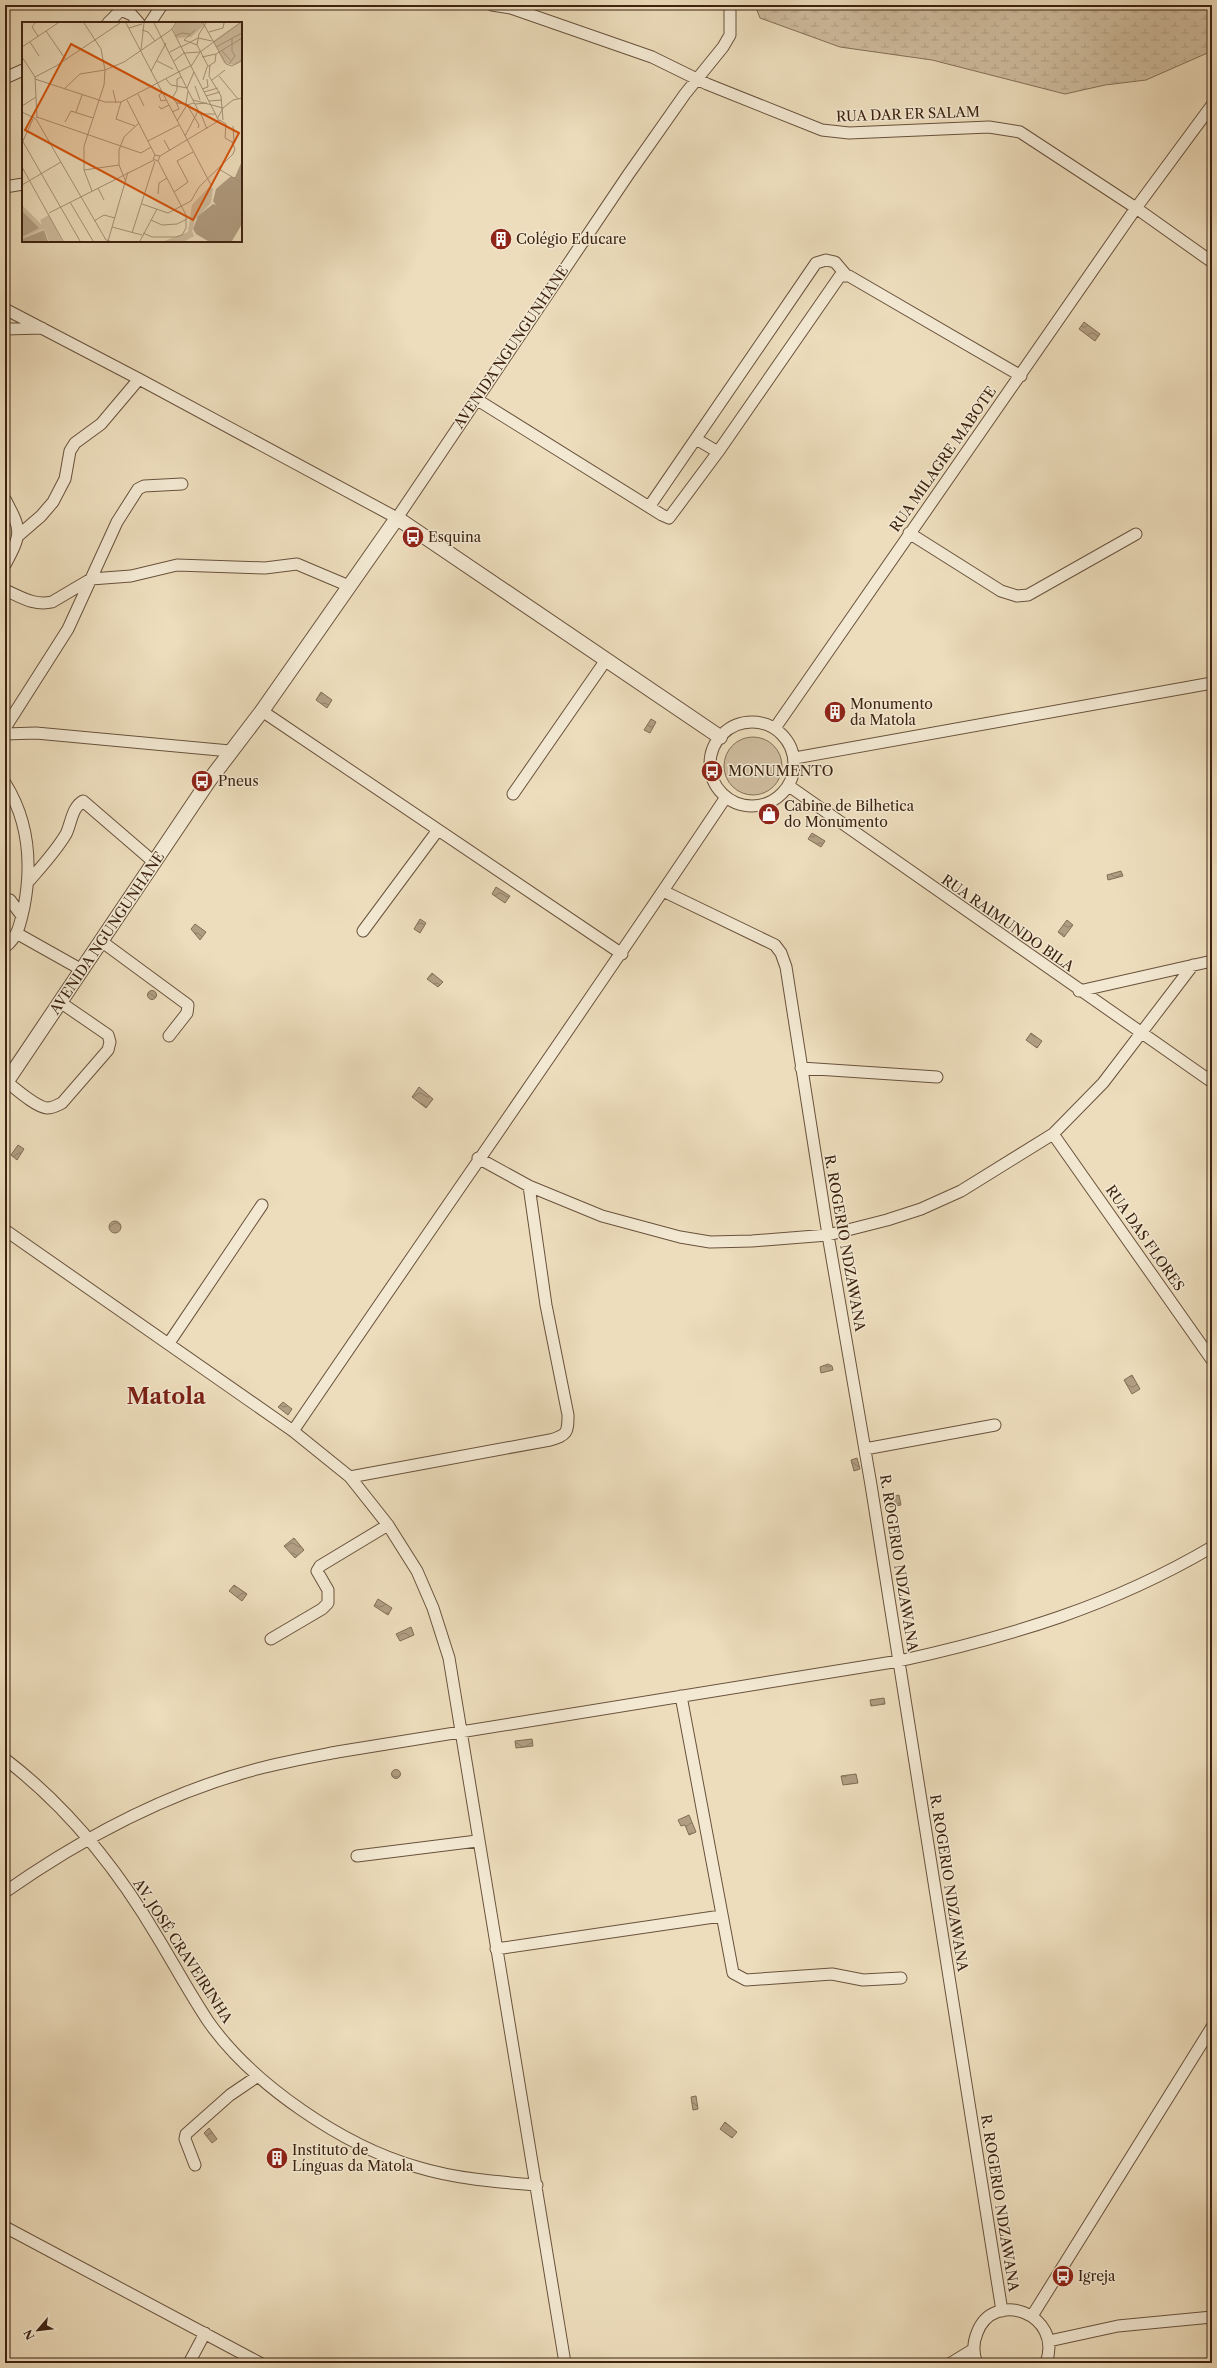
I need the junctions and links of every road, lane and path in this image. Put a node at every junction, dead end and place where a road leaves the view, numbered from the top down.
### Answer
1 (162, 5) edge
2 (492, 5) edge
3 (512, 7) edge
4 (730, 11) dead end
5 (109, 22) edge
6 (138, 22) edge
7 (151, 22) edge
8 (22, 70) edge
9 (5, 78) edge
10 (698, 79) junction
11 (1212, 105) edge
12 (21, 182) edge
13 (5, 187) edge
14 (1136, 208) junction
15 (1212, 262) edge
16 (846, 275) junction
17 (5, 309) edge
18 (42, 328) junction
19 (5, 329) edge
20 (1021, 376) junction
21 (139, 378) junction
22 (476, 398) junction
23 (696, 439) junction
24 (718, 452) junction
25 (182, 484) dead end
26 (5, 499) edge
27 (649, 507) junction
28 (397, 518) junction
29 (909, 533) junction
30 (1136, 534) dead end
31 (19, 535) junction
32 (5, 564) edge
33 (91, 579) junction
34 (349, 586) junction
35 (5, 590) edge
36 (606, 660) junction
37 (1212, 683) edge
38 (262, 711) junction
39 (5, 728) edge
40 (775, 728) junction
41 (5, 734) edge
42 (720, 737) junction
43 (230, 751) junction
44 (795, 758) junction
45 (5, 783) edge
46 (789, 786) junction
47 (513, 794) dead end
48 (726, 797) junction
49 (438, 830) junction
50 (155, 863) junction
51 (29, 881) junction
52 (663, 891) junction
53 (10, 900) dead end
54 (22, 916) junction
55 (363, 931) dead end
56 (18, 934) junction
57 (101, 941) junction
58 (5, 947) edge
59 (622, 954) junction
60 (1212, 961) edge
61 (1193, 965) junction
62 (82, 970) junction
63 (1079, 991) junction
64 (60, 1002) junction
65 (1142, 1034) junction
66 (169, 1036) dead end
67 (801, 1068) junction
68 (937, 1077) dead end
69 (1212, 1082) edge
70 (6, 1083) edge
71 (1053, 1134) junction
72 (478, 1158) junction
73 (529, 1186) junction
74 (262, 1205) dead end
75 (5, 1230) edge
76 (828, 1235) junction
77 (169, 1343) junction
78 (1212, 1360) edge
79 (995, 1425) dead end
80 (293, 1431) junction
81 (865, 1449) junction
82 (350, 1477) junction
83 (388, 1525) junction
84 (1212, 1547) edge
85 (270, 1639) dead end
86 (899, 1661) junction
87 (681, 1696) junction
88 (462, 1731) junction
89 (5, 1759) edge
90 (88, 1838) junction
91 (477, 1841) junction
92 (357, 1856) dead end
93 (5, 1892) edge
94 (721, 1916) junction
95 (496, 1949) junction
96 (901, 1978) dead end
97 (1212, 2027) edge
98 (258, 2076) junction
99 (195, 2165) dead end
100 (537, 2185) junction
101 (5, 2227) edge
102 (1002, 2311) junction
103 (1032, 2316) junction
104 (1212, 2317) edge
105 (205, 2333) junction
106 (1049, 2341) junction
107 (974, 2349) junction
108 (189, 2363) edge
109 (260, 2363) edge
110 (565, 2363) edge
111 (951, 2363) edge
112 (977, 2363) edge
113 (1046, 2363) edge

1 - 7 street
2 - 3 street, RUA DAR ER SALAM
3 - 10 street, RUA DAR ER SALAM
4 - 10 street, AVENIDA NGUNGUNHANE
5 - 6 street
8 - 9 street
10 - 14 street, RUA DAR ER SALAM
10 - 22 street, AVENIDA NGUNGUNHANE
11 - 14 street, RUA MILAGRE MABOTE
12 - 13 street
14 - 15 street, RUA DAR ER SALAM
14 - 20 street, RUA MILAGRE MABOTE
16 - 20 street
16 - 23 street
16 - 24 street
17 - 18 street
18 - 19 street
18 - 21 street
20 - 29 street, RUA MILAGRE MABOTE
21 - 28 street
21 - 31 street
22 - 27 street
22 - 28 street, AVENIDA NGUNGUNHANE
23 - 24 street
23 - 27 street
24 - 27 street
25 - 33 street
26 - 31 street
28 - 34 street, AVENIDA NGUNGUNHANE
28 - 36 street
29 - 30 street
29 - 40 street, RUA MILAGRE MABOTE
31 - 32 street
33 - 34 street
33 - 35 street
33 - 39 street
34 - 38 street, AVENIDA NGUNGUNHANE
36 - 42 street
36 - 47 street
37 - 44 street
38 - 43 street, AVENIDA NGUNGUNHANE
38 - 49 street
40 - 42 street
40 - 44 street
41 - 43 street
42 - 48 street
43 - 50 street, AVENIDA NGUNGUNHANE
44 - 46 street
45 - 51 street
46 - 48 street
46 - 63 street, RUA RAIMUNDO BILA
48 - 52 street
49 - 55 street
49 - 59 street
50 - 51 street
50 - 57 street, AVENIDA NGUNGUNHANE
51 - 54 street
52 - 59 street
52 - 67 street, R. ROGERIO NDZAWANA
53 - 54 street
54 - 56 street
56 - 58 street
56 - 62 street
57 - 62 street, AVENIDA NGUNGUNHANE
57 - 66 street
59 - 72 street
60 - 61 street
61 - 63 street
61 - 65 street
62 - 64 street, AVENIDA NGUNGUNHANE
63 - 65 street, RUA RAIMUNDO BILA
64 - 70 street, AVENIDA NGUNGUNHANE
64 - 70 street
65 - 69 street, RUA RAIMUNDO BILA
65 - 71 street
67 - 68 street
67 - 76 street, R. ROGERIO NDZAWANA
71 - 76 street
71 - 78 street, RUA DAS FLORES
72 - 73 street
72 - 80 street
73 - 76 street
73 - 82 street
74 - 77 street
75 - 77 street
76 - 81 street, R. ROGERIO NDZAWANA
77 - 80 street
79 - 81 street
80 - 82 street
81 - 86 street, R. ROGERIO NDZAWANA
82 - 83 street
83 - 85 street
83 - 88 street
84 - 86 street
86 - 87 street
86 - 102 street, R. ROGERIO NDZAWANA
87 - 88 street
87 - 94 street
88 - 90 street
88 - 91 street
89 - 90 street, AV. JOSÉ CRAVEIRINHA
90 - 93 street
90 - 98 street, AV. JOSÉ CRAVEIRINHA
91 - 92 street
91 - 95 street
94 - 95 street
94 - 96 street
95 - 100 street
97 - 103 street
98 - 99 street
98 - 100 street, AV. JOSÉ CRAVEIRINHA
100 - 110 street
101 - 105 street
102 - 103 street
102 - 107 street
103 - 106 street
104 - 106 street
105 - 108 street
105 - 109 street
106 - 113 street
107 - 111 street
107 - 112 street

